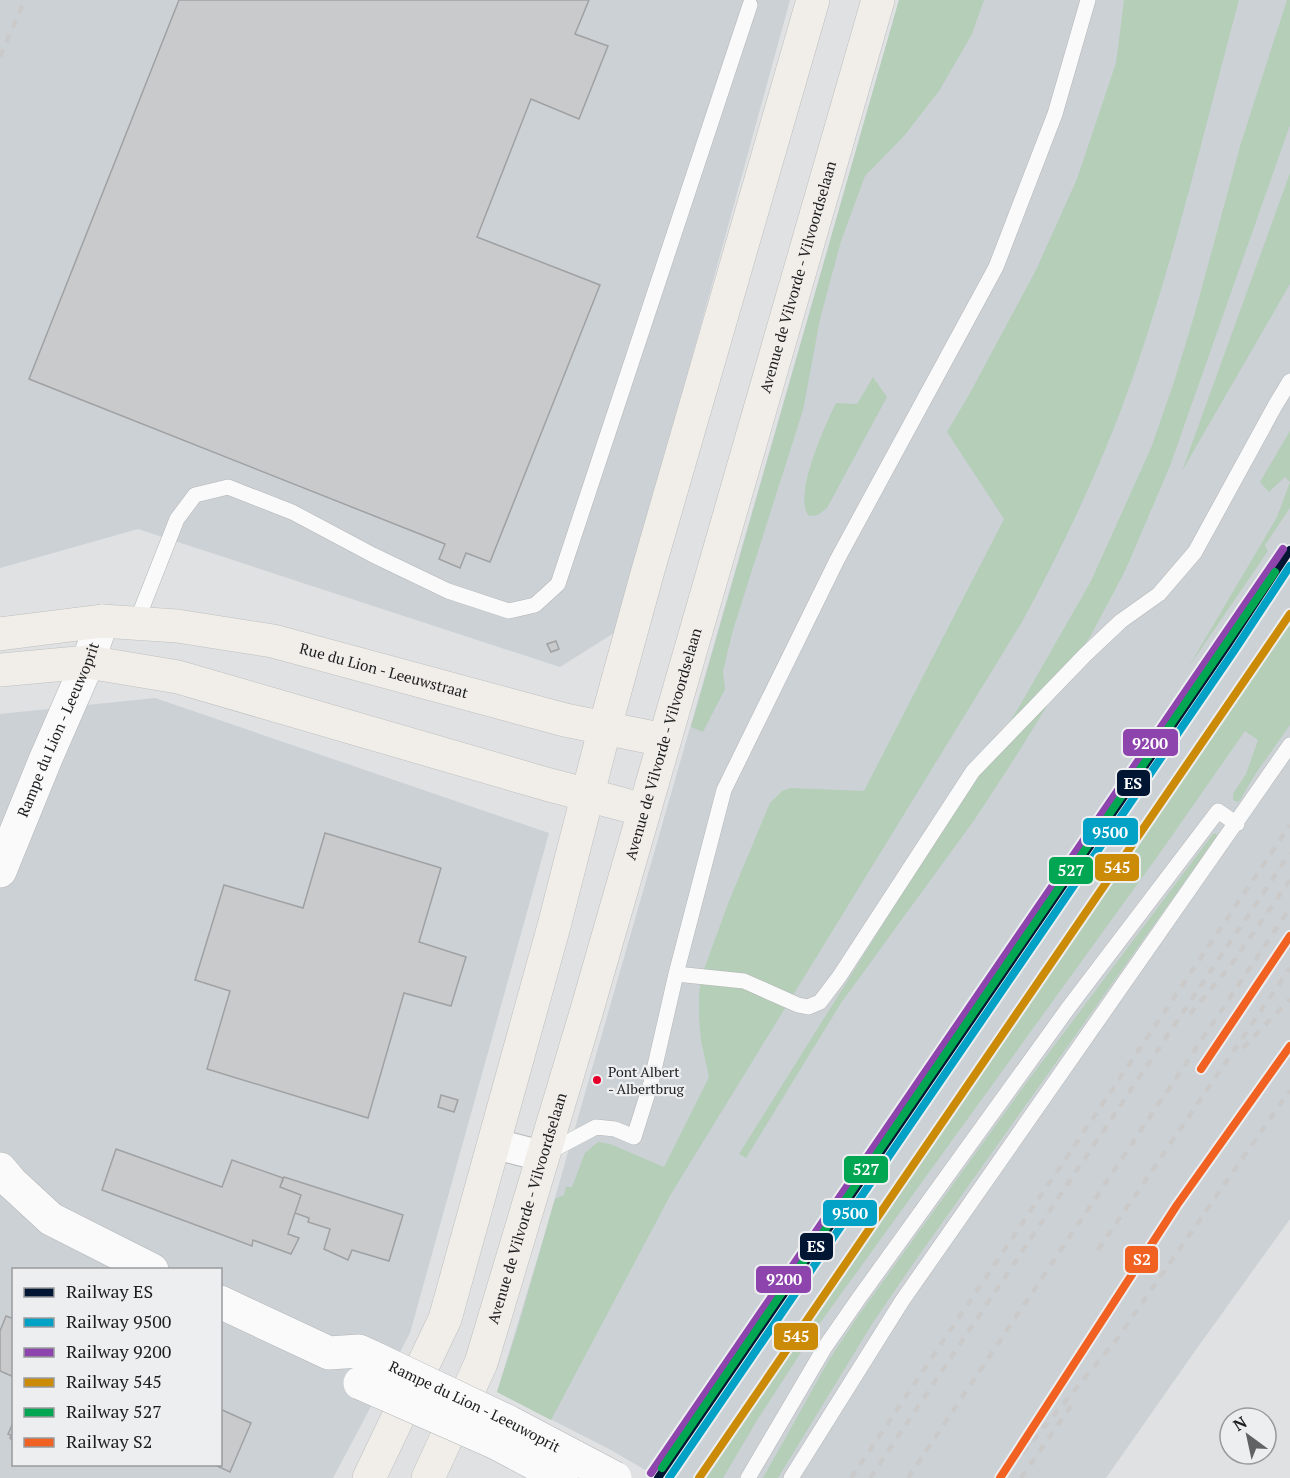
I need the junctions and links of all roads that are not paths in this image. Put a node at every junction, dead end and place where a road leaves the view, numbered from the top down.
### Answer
1 (813, 0) edge
2 (878, 0) edge
3 (1088, 0) edge
4 (750, 5) dead end
5 (1290, 381) edge
6 (102, 621) junction
7 (136, 623) junction
8 (0, 634) edge
9 (88, 662) junction
10 (0, 670) edge
11 (605, 727) junction
12 (664, 740) junction
13 (1290, 746) edge
14 (588, 796) junction
15 (644, 810) junction
16 (9, 824) edge
17 (1237, 824) junction
18 (0, 871) edge
19 (676, 974) junction
20 (495, 1144) junction
21 (542, 1156) junction
22 (4, 1180) edge
23 (150, 1268) edge
24 (222, 1303) edge
25 (366, 1370) junction
26 (369, 1478) edge
27 (429, 1478) edge
28 (562, 1478) edge
29 (615, 1478) edge
30 (748, 1478) edge
31 (791, 1478) edge

1 - 11 main road
2 - 12 main road, Avenue de Vilvorde - Vilvoordselaan
3 - 19 lane
4 - 7 lane
5 - 19 lane
6 - 7 main road, Rue du Lion - Leeuwstraat
6 - 8 main road, Rue du Lion - Leeuwstraat
6 - 9 main road, Rampe du Lion - Leeuwoprit
7 - 11 main road, Rue du Lion - Leeuwstraat
9 - 10 main road
9 - 14 main road
9 - 16 main road, Rampe du Lion - Leeuwoprit
11 - 12 main road, Rue du Lion - Leeuwstraat
11 - 14 main road
12 - 15 main road, Avenue de Vilvorde - Vilvoordselaan
13 - 17 lane
14 - 15 main road
14 - 20 main road
15 - 21 main road, Avenue de Vilvorde - Vilvoordselaan
16 - 18 main road, Rampe du Lion - Leeuwoprit
17 - 30 lane
17 - 31 lane
19 - 21 lane
20 - 21 street
20 - 26 main road
21 - 27 main road, Avenue de Vilvorde - Vilvoordselaan
22 - 23 main road
24 - 25 main road, Rampe du Lion - Leeuwoprit
25 - 28 main road, Rampe du Lion - Leeuwoprit, bridge
25 - 29 main road, Rampe du Lion - Leeuwoprit, bridge

